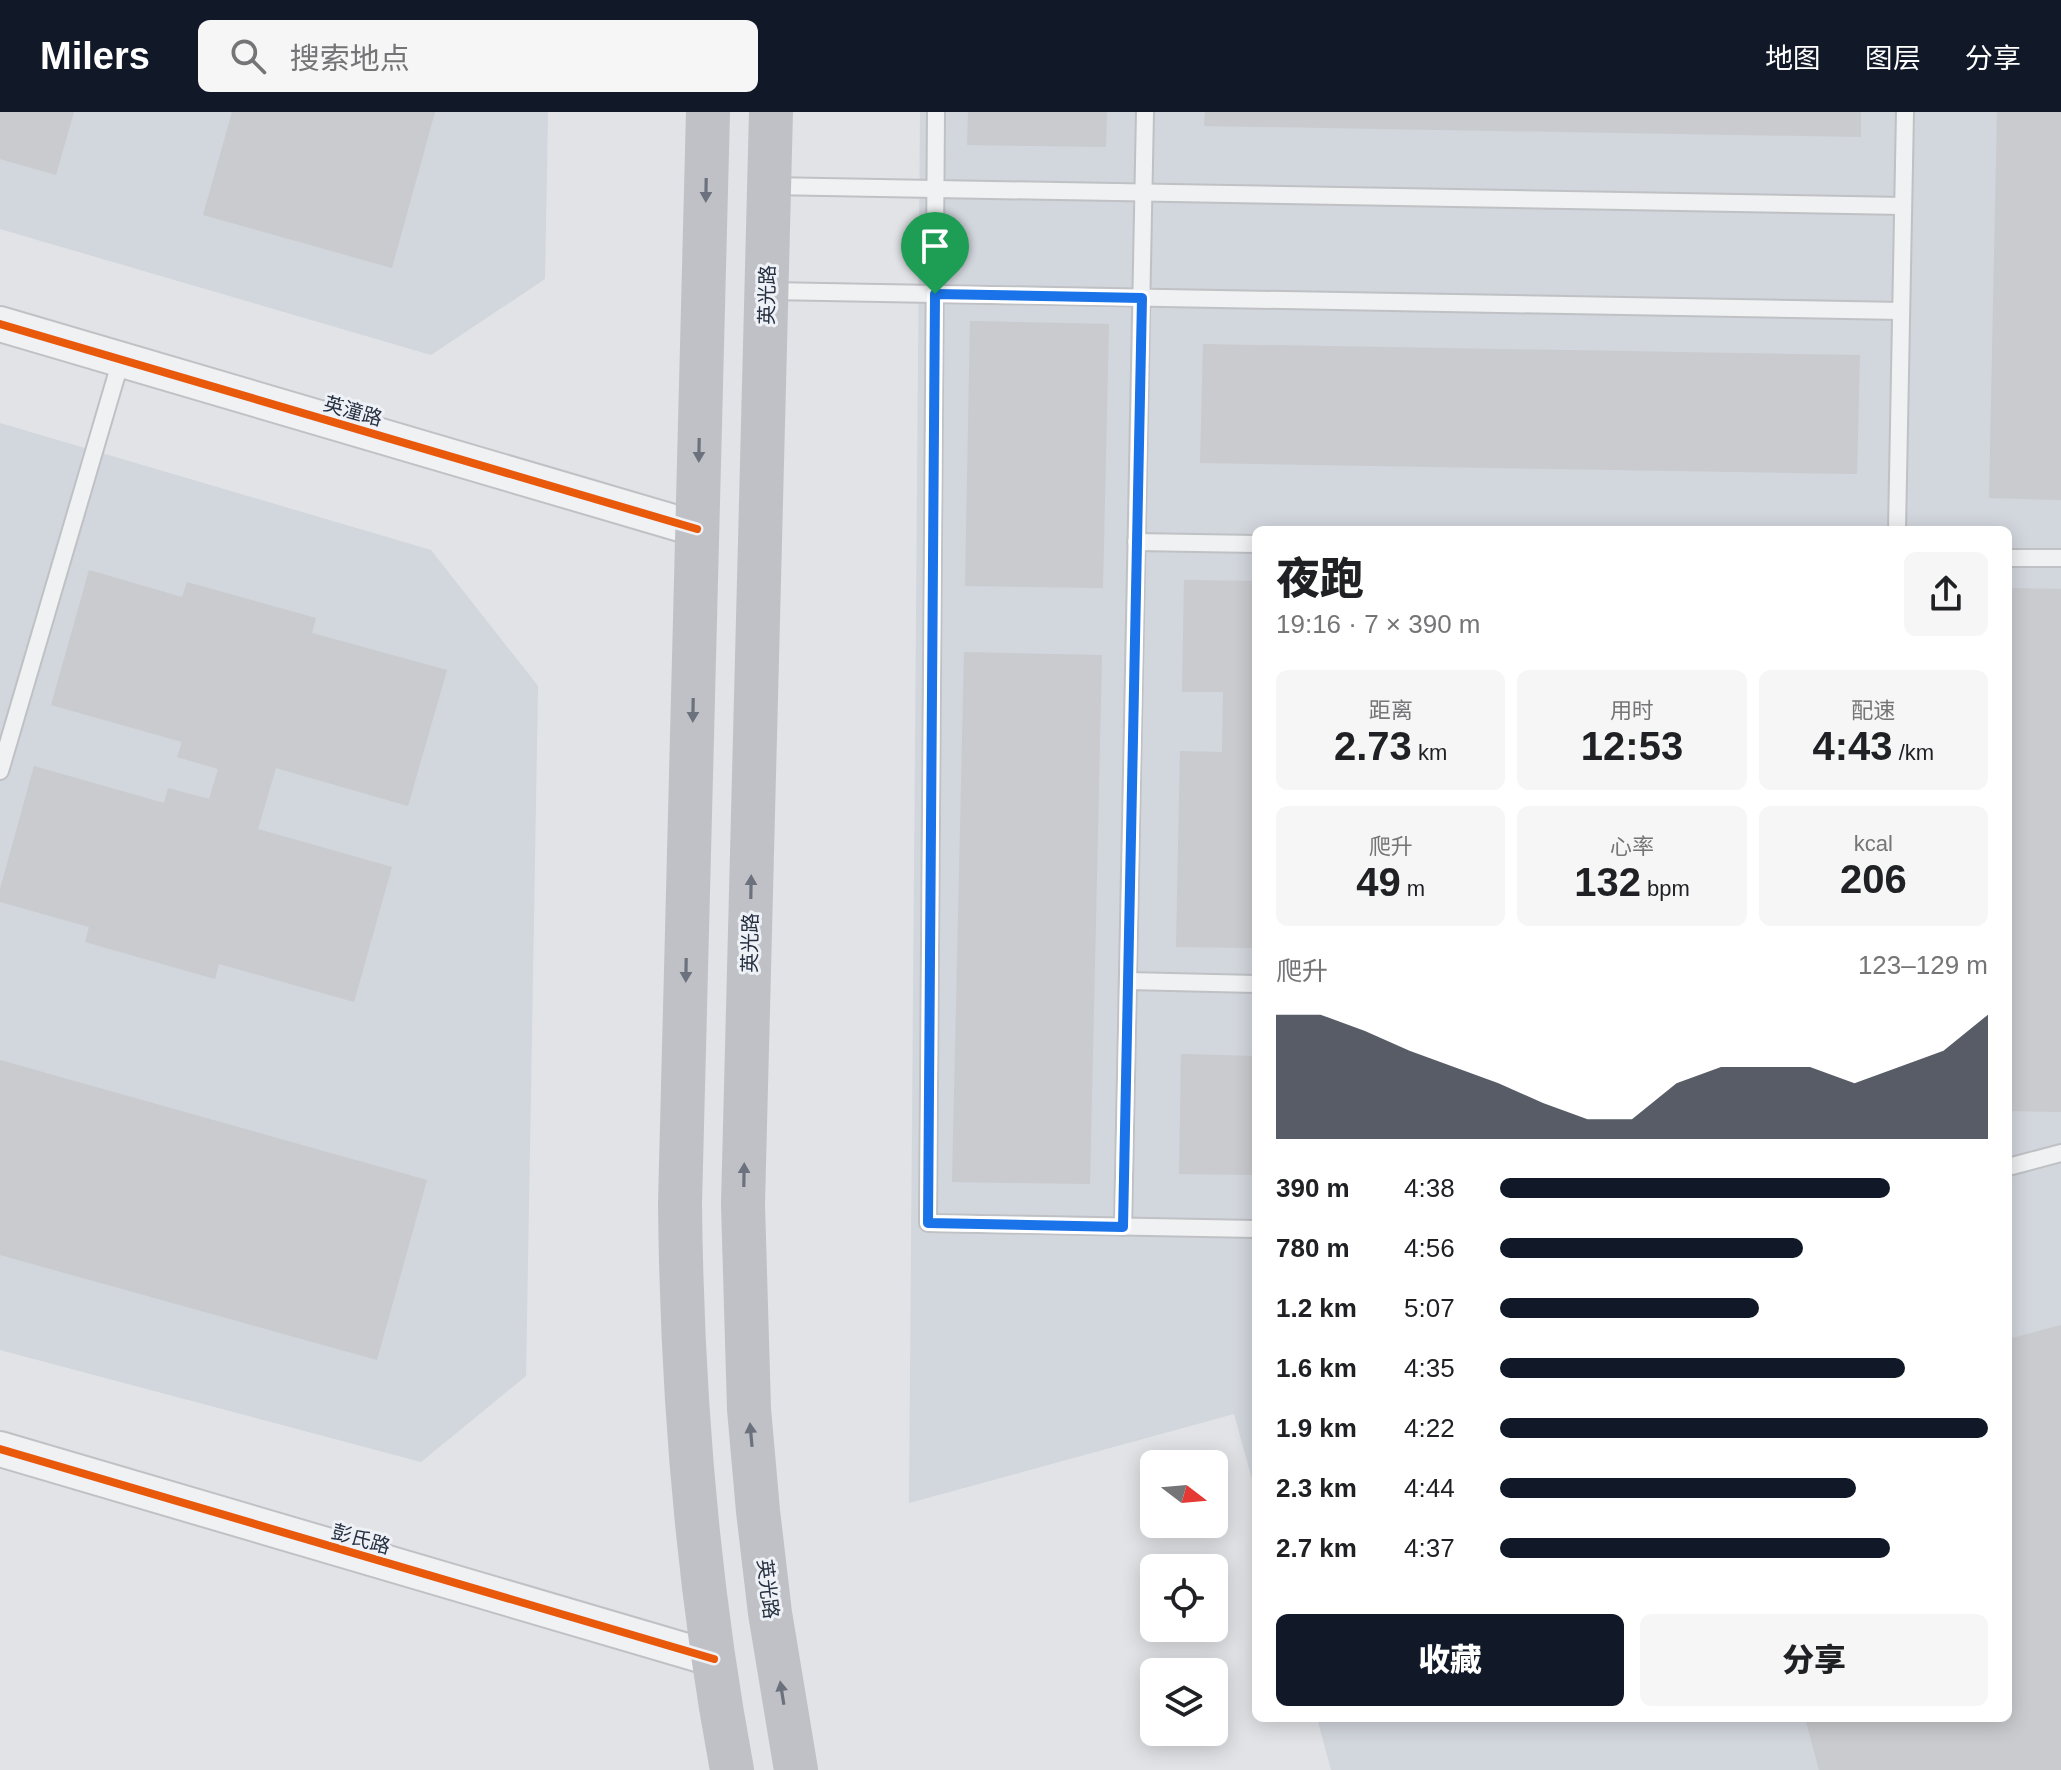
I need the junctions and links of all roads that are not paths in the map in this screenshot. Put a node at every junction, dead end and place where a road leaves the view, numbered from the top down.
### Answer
1 (708, 112) edge
2 (771, 112) edge
3 (936, 112) edge
4 (1145, 112) edge
5 (1905, 112) edge
6 (769, 186) junction
7 (936, 188) junction
8 (1144, 192) junction
9 (1903, 206) junction
10 (767, 291) junction
11 (935, 294) junction
12 (1142, 298) junction
13 (1901, 311) junction
14 (0, 324) edge
15 (121, 360) junction
16 (1897, 526) edge
17 (697, 529) junction
18 (1136, 542) junction
19 (1252, 544) edge
20 (2012, 558) edge
21 (2061, 558) edge
22 (0, 771) edge
23 (1128, 981) junction
24 (1252, 984) edge
25 (2061, 1153) edge
26 (2012, 1166) edge
27 (1123, 1227) junction
28 (1252, 1229) edge
29 (0, 1449) edge
30 (714, 1659) junction
31 (732, 1770) edge
32 (796, 1770) edge

1 -> 17 main road
2 - 6 main road, 英光路
3 - 7 lane
4 - 8 lane
5 - 9 lane
6 - 7 lane
6 - 10 main road, 英光路
7 - 8 lane
7 - 11 lane
8 - 9 lane
8 - 12 lane
9 - 13 lane
10 - 11 lane
32 -> 10 main road, 英光路
11 - 12 lane
11 - 27 lane
12 - 13 lane
12 - 18 lane
13 - 16 lane
14 - 15 street, 英潼路
15 - 17 street, 英潼路
15 - 22 lane
17 -> 30 main road
18 - 19 lane
18 - 23 lane
20 - 21 lane
23 - 24 lane
23 - 27 lane
25 - 26 lane
27 - 28 lane
29 - 30 street, 彭氏路
30 - 31 main road

